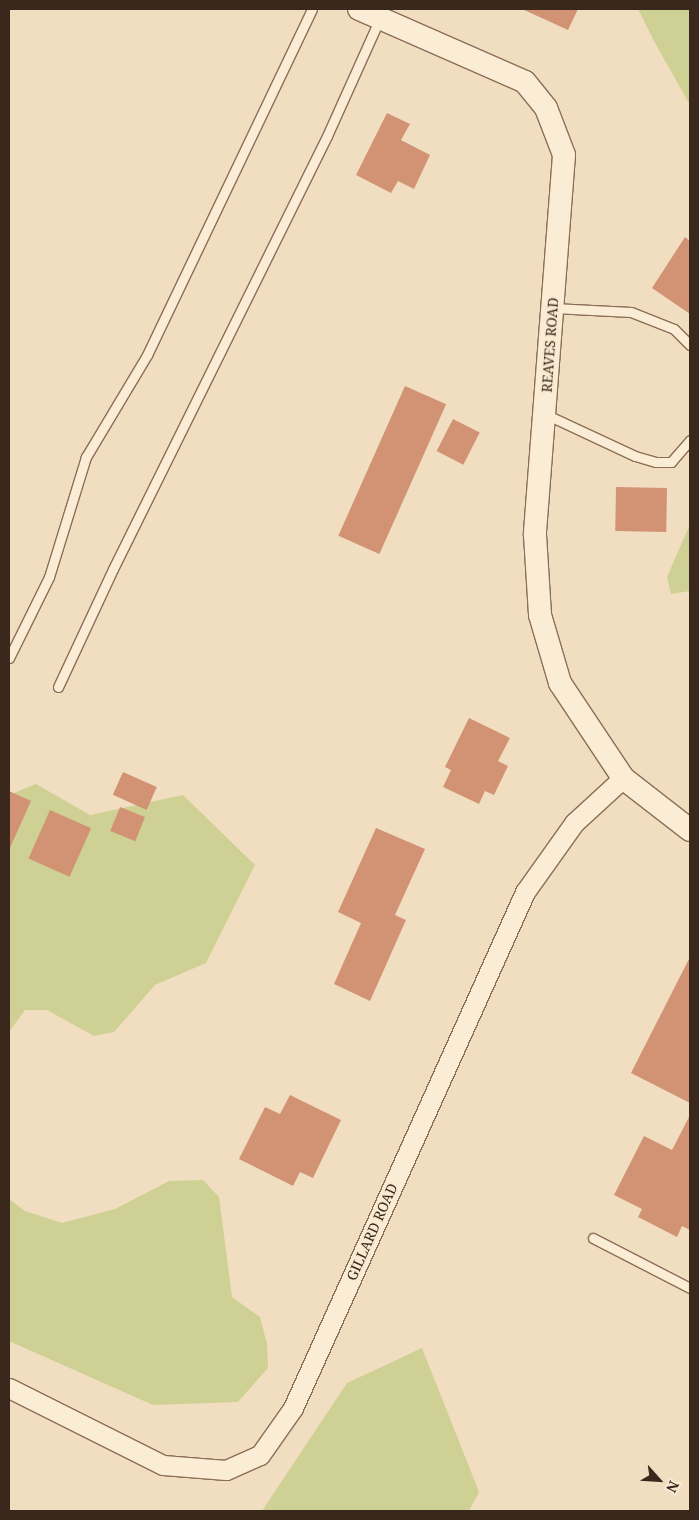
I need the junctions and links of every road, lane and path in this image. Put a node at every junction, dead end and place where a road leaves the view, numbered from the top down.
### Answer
1 (312, 9) edge
2 (359, 9) edge
3 (380, 18) junction
4 (553, 308) junction
5 (690, 345) edge
6 (544, 414) junction
7 (690, 440) edge
8 (9, 658) edge
9 (58, 687) dead end
10 (623, 778) junction
11 (690, 830) edge
12 (592, 1238) dead end
13 (690, 1288) edge
14 (9, 1388) edge

1 - 8 lane
2 - 3 street, REAVES ROAD
3 - 4 street, REAVES ROAD
3 - 9 lane
4 - 5 lane
4 - 6 street, REAVES ROAD
6 - 7 lane
6 - 10 street, REAVES ROAD
10 - 11 street, REAVES ROAD
10 - 14 street, GILLARD ROAD
12 - 13 lane

